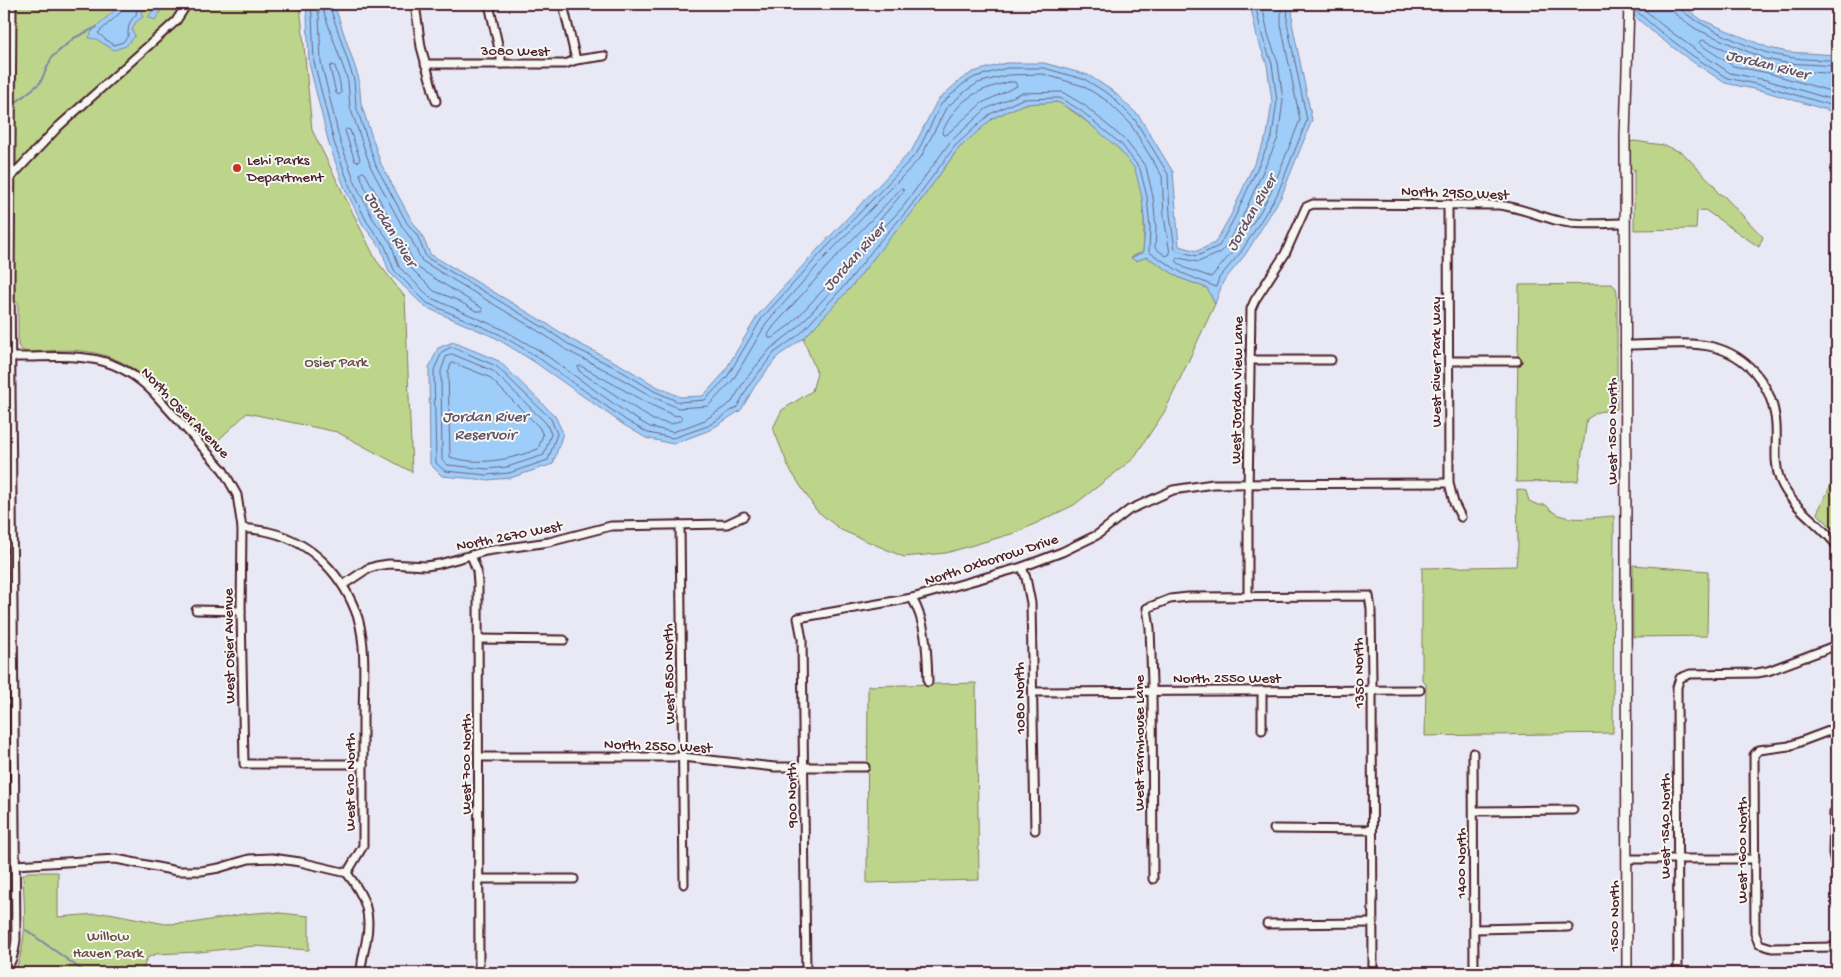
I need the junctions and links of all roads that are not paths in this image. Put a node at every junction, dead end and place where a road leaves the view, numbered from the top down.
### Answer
1 (12, 4) edge
2 (187, 4) edge
3 (415, 4) edge
4 (489, 4) edge
5 (563, 4) edge
6 (1629, 4) edge
7 (604, 56) dead end
8 (576, 60) junction
9 (425, 64) junction
10 (501, 64) junction
11 (436, 101) dead end
12 (12, 176) junction
13 (1313, 204) joint
14 (1448, 204) junction
15 (1625, 223) junction
16 (1625, 345) junction
17 (10, 357) junction
18 (1250, 360) junction
19 (1331, 360) dead end
20 (1517, 361) dead end
21 (1450, 362) junction
22 (7, 408) edge
23 (1449, 483) junction
24 (1248, 484) junction
25 (744, 516) dead end
26 (1461, 517) dead end
27 (680, 525) junction
28 (242, 528) junction
29 (1837, 546) edge
30 (471, 555) junction
31 (1022, 567) junction
32 (342, 585) junction
33 (1248, 595) junction
34 (912, 598) junction
35 (1147, 608) joint
36 (196, 610) dead end
37 (241, 611) junction
38 (798, 618) joint
39 (479, 639) junction
40 (564, 640) dead end
41 (1837, 645) edge
42 (928, 682) dead end
43 (1372, 690) junction
44 (1420, 690) dead end
45 (1152, 691) junction
46 (1262, 691) junction
47 (1033, 692) junction
48 (1837, 728) edge
49 (1262, 730) dead end
50 (1473, 752) dead end
51 (479, 757) junction
52 (682, 757) junction
53 (363, 764) junction
54 (804, 767) junction
55 (865, 767) dead end
56 (1574, 810) dead end
57 (1474, 811) junction
58 (1835, 811) edge
59 (1274, 829) dead end
60 (1035, 830) dead end
61 (1372, 830) junction
62 (1627, 859) junction
63 (1678, 859) junction
64 (1755, 859) junction
65 (15, 865) junction
66 (1836, 867) edge
67 (347, 874) junction
68 (1153, 878) dead end
69 (479, 879) junction
70 (574, 879) dead end
71 (684, 884) dead end
72 (1372, 923) junction
73 (1267, 924) dead end
74 (1568, 928) dead end
75 (1475, 929) junction
76 (1837, 947) edge
77 (4, 973) edge
78 (362, 973) edge
79 (479, 973) edge
80 (806, 973) edge
81 (1373, 973) edge
82 (1474, 973) edge
83 (1627, 973) edge
84 (1678, 973) edge

1 - 12 street
2 - 12 street
3 - 9 street
4 - 10 street
5 - 8 street
6 - 15 street, West 1500 North
7 - 8 street, 3080 West
8 - 10 street, 3080 West
9 - 10 street, 3080 West
9 - 11 street
12 - 17 street
13 - 14 street, North 2950 West
13 - 18 street, West Jordan View Lane
14 - 15 street, North 2950 West
14 - 21 street, West River Park Way
15 - 16 street, West 1500 North
16 - 29 street
16 - 62 street, West 1500 North
17 - 22 street
17 - 28 street, North Osier Avenue
18 - 19 street
18 - 24 street, West Jordan View Lane
20 - 21 street
21 - 23 street, West River Park Way
22 - 65 street
23 - 24 street, North Oxborrow Drive
23 - 26 street, West River Park Way
24 - 31 street, North Oxborrow Drive
24 - 33 street, West Jordan View Lane
25 - 27 street, North 2670 West
27 - 30 street, North 2670 West
27 - 52 street, West 850 North
28 - 32 street
28 - 37 street, West Osier Avenue
30 - 32 street, North 2670 West
30 - 39 street, West 700 North
31 - 34 street, North Oxborrow Drive
31 - 47 street, 1080 North
32 - 53 street, West 610 North
33 - 35 street, 1350 North
33 - 43 street, 1350 North
34 - 38 street, North Oxborrow Drive
34 - 42 street
35 - 45 street, West Farmhouse Lane
36 - 37 street
37 - 53 street, West Osier Avenue
38 - 54 street, 900 North
39 - 40 street
39 - 51 street, West 700 North
41 - 63 street, West 1540 North
43 - 44 street, North 2550 West
43 - 46 street, North 2550 West
43 - 61 street, 1350 North
45 - 46 street, North 2550 West
45 - 47 street, North 2550 West
45 - 68 street, West Farmhouse Lane
46 - 49 street
47 - 60 street, 1080 North
48 - 64 street, West 1600 North
50 - 57 street, 1400 North
51 - 52 street, North 2550 West
51 - 69 street, West 700 North
52 - 54 street, North 2550 West
52 - 71 street, West 850 North
53 - 67 street, West 610 North
54 - 55 street, North 2550 West
54 - 80 street, 900 North
56 - 57 street
57 - 75 street, 1400 North
58 - 66 street
59 - 61 street
61 - 72 street, 1350 North
62 - 63 street
62 - 83 street, 1500 North
63 - 64 street
63 - 84 street, West 1540 North
64 - 76 street, West 1600 North
65 - 67 street
65 - 77 street
67 - 78 street
69 - 70 street
69 - 79 street, West 700 North
72 - 73 street
72 - 81 street, 1350 North
74 - 75 street
75 - 82 street, 1400 North

